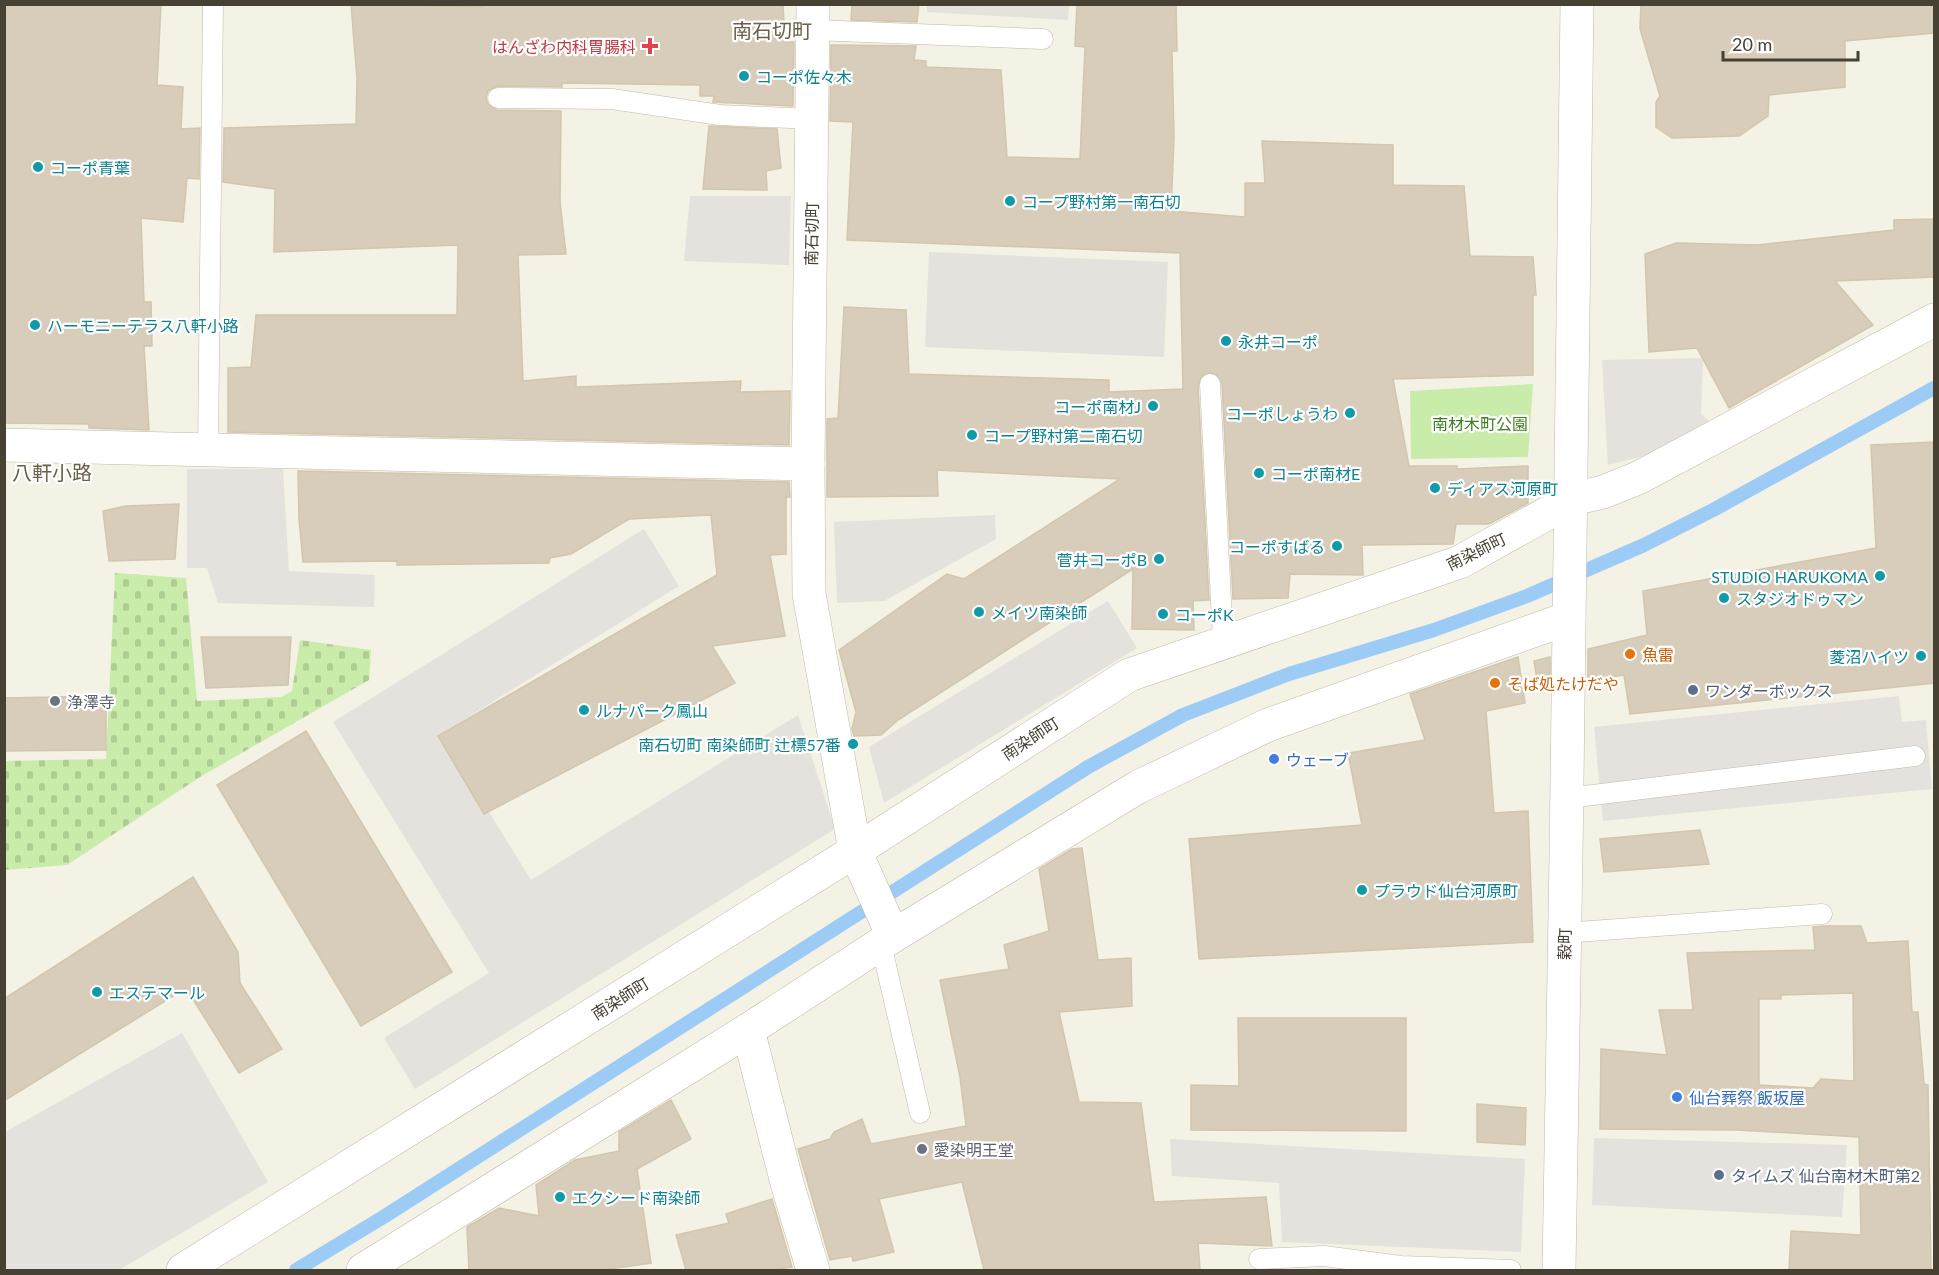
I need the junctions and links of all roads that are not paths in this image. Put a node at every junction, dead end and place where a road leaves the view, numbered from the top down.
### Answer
1 (213, 4) edge
2 (1577, 4) edge
3 (813, 17) edge
4 (1043, 39) dead end
5 (498, 98) dead end
6 (813, 119) junction
7 (1935, 320) edge
8 (1210, 384) dead end
9 (4, 445) edge
10 (208, 450) junction
11 (808, 464) junction
12 (1573, 510) junction
13 (1569, 608) junction
14 (1223, 641) junction
15 (1915, 756) dead end
16 (1568, 798) junction
17 (858, 857) junction
18 (1822, 914) dead end
19 (886, 933) junction
20 (1564, 933) junction
21 (748, 1030) junction
22 (920, 1113) dead end
23 (1259, 1259) dead end
24 (183, 1270) edge
25 (363, 1270) edge
26 (813, 1270) edge
27 (1510, 1270) edge
28 (1559, 1270) edge

1 - 10 lane
2 - 12 street, 穀町
3 - 4 lane
3 - 6 street, 南石切町
5 - 6 lane
6 - 11 street, 南石切町
7 - 12 street, 南染師町
8 - 14 lane
9 - 10 street
10 - 11 street
11 - 17 street, 南石切町
12 - 13 street, 穀町
12 - 14 street, 南染師町
13 - 16 street, 穀町
13 - 19 street
14 - 17 street, 南染師町
15 - 16 lane
16 - 20 street, 穀町
17 - 19 street, 南石切町
17 - 24 street, 南染師町
18 - 20 lane
19 - 21 street
19 - 22 lane
20 - 28 street, 穀町
21 - 25 street
21 - 26 street
23 - 27 lane

